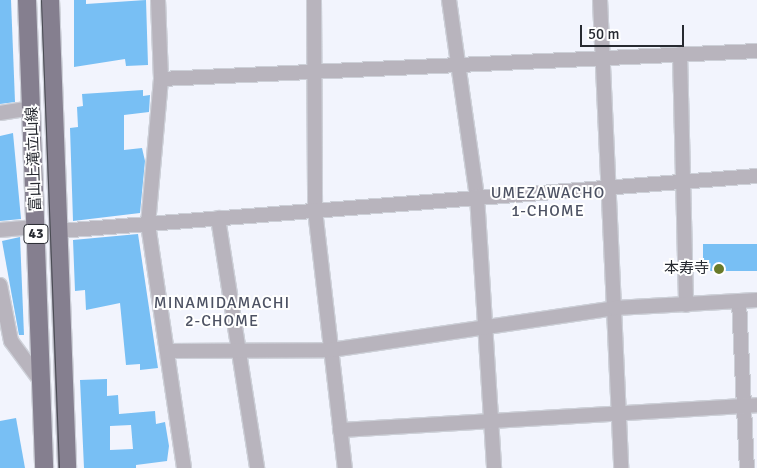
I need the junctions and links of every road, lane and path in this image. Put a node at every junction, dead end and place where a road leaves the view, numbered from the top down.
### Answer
1 (27, 0) edge
2 (50, 0) edge
3 (158, 0) edge
4 (314, 0) edge
5 (449, 0) edge
6 (600, 0) edge
7 (757, 51) edge
8 (680, 54) junction
9 (601, 58) junction
10 (461, 64) junction
11 (314, 72) junction
12 (161, 79) junction
13 (33, 108) junction
14 (0, 112) edge
15 (757, 176) edge
16 (683, 180) junction
17 (610, 185) junction
18 (477, 196) junction
19 (314, 210) junction
20 (218, 218) junction
21 (148, 224) junction
22 (36, 227) junction
23 (0, 230) edge
24 (59, 231) junction
25 (0, 285) edge
26 (757, 300) edge
27 (738, 301) junction
28 (686, 305) junction
29 (615, 308) junction
30 (486, 327) junction
31 (5, 342) edge
32 (331, 350) junction
33 (167, 351) junction
34 (238, 351) junction
35 (42, 382) junction
36 (750, 405) edge
37 (619, 415) junction
38 (491, 422) junction
39 (340, 430) junction
40 (44, 468) edge
41 (67, 468) edge
42 (184, 468) edge
43 (257, 468) edge
44 (344, 468) edge
45 (494, 468) edge
46 (621, 468) edge
47 (747, 468) edge

1 - 13 main road, 富山上滝立山線 / 43
2 - 24 main road, 富山上滝立山線 / 43
3 - 12 street
4 - 11 street
5 - 10 street
6 - 9 street
7 - 8 street
8 - 9 street
8 - 16 street
9 - 10 street
9 - 17 street
10 - 11 street
10 - 18 street
11 - 12 street
11 - 19 street
12 - 21 street
13 - 14 street
13 - 22 main road, 富山上滝立山線 / 43
15 - 16 street
16 - 17 street
16 - 28 street
17 - 18 street
17 - 29 street
18 - 19 street
18 - 30 street
19 - 20 street
19 - 32 street
20 - 21 street
20 - 34 street
21 - 24 street
21 - 33 street
22 - 23 street
22 - 35 main road, 富山上滝立山線 / 43
24 - 41 main road, 富山上滝立山線 / 43
25 - 31 street
26 - 27 street
27 - 28 street
27 - 36 street
28 - 29 street
29 - 30 street
29 - 37 street
30 - 32 street
30 - 38 street
31 - 35 street
32 - 34 street
32 - 39 street
33 - 34 street
33 - 42 street
34 - 43 street
35 - 40 main road, 富山上滝立山線 / 43
36 - 37 street
36 - 47 street
37 - 38 street
37 - 46 street
38 - 39 street
38 - 45 street
39 - 44 street

